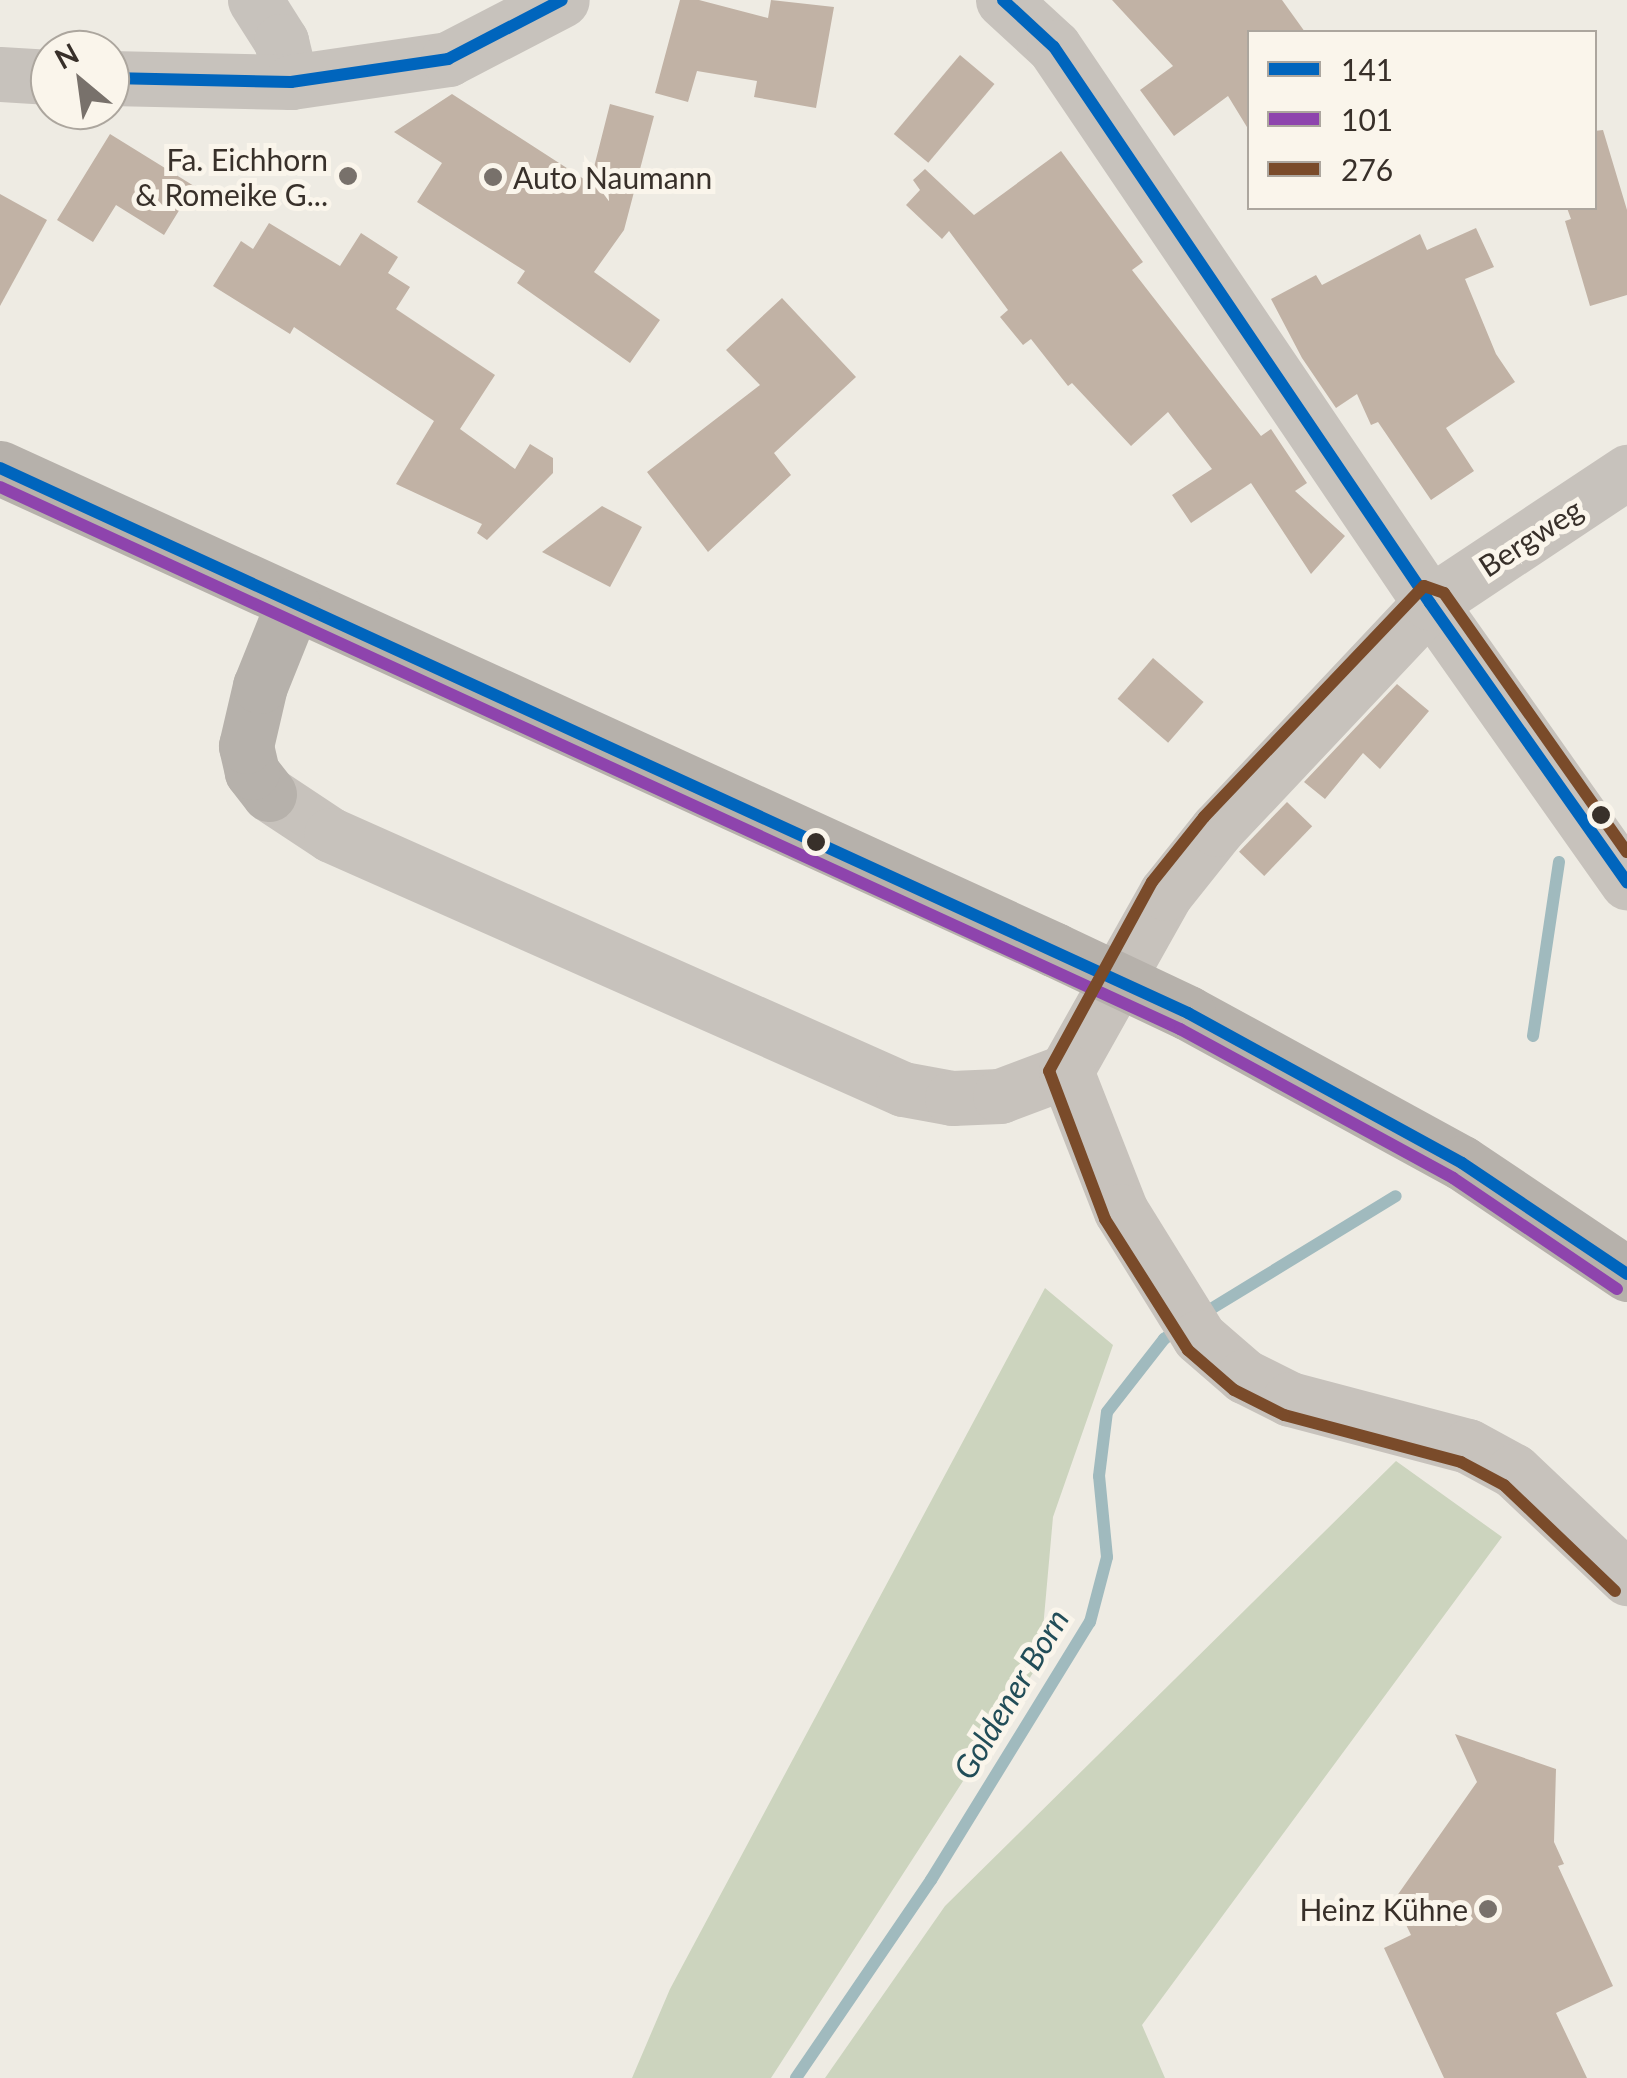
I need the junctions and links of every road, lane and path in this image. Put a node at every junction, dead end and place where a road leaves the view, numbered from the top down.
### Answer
1 (255, 0) edge
2 (562, 0) edge
3 (1003, 0) edge
4 (0, 74) edge
5 (30, 76) edge
6 (130, 78) edge
7 (290, 82) junction
8 (0, 468) edge
9 (1627, 472) edge
10 (1430, 603) junction
11 (293, 604) junction
12 (268, 794) joint
13 (1627, 882) edge
14 (1066, 1071) junction
15 (1627, 1274) edge
16 (1627, 1578) edge

1 - 7 street
2 - 7 street
3 - 10 street
4 - 5 street
6 - 7 street
8 - 11 main road
9 - 10 street, Bergweg
10 - 13 street
10 - 14 street, Bergweg
11 - 12 main road
11 - 15 main road, bridge
12 - 14 street
14 - 16 street

